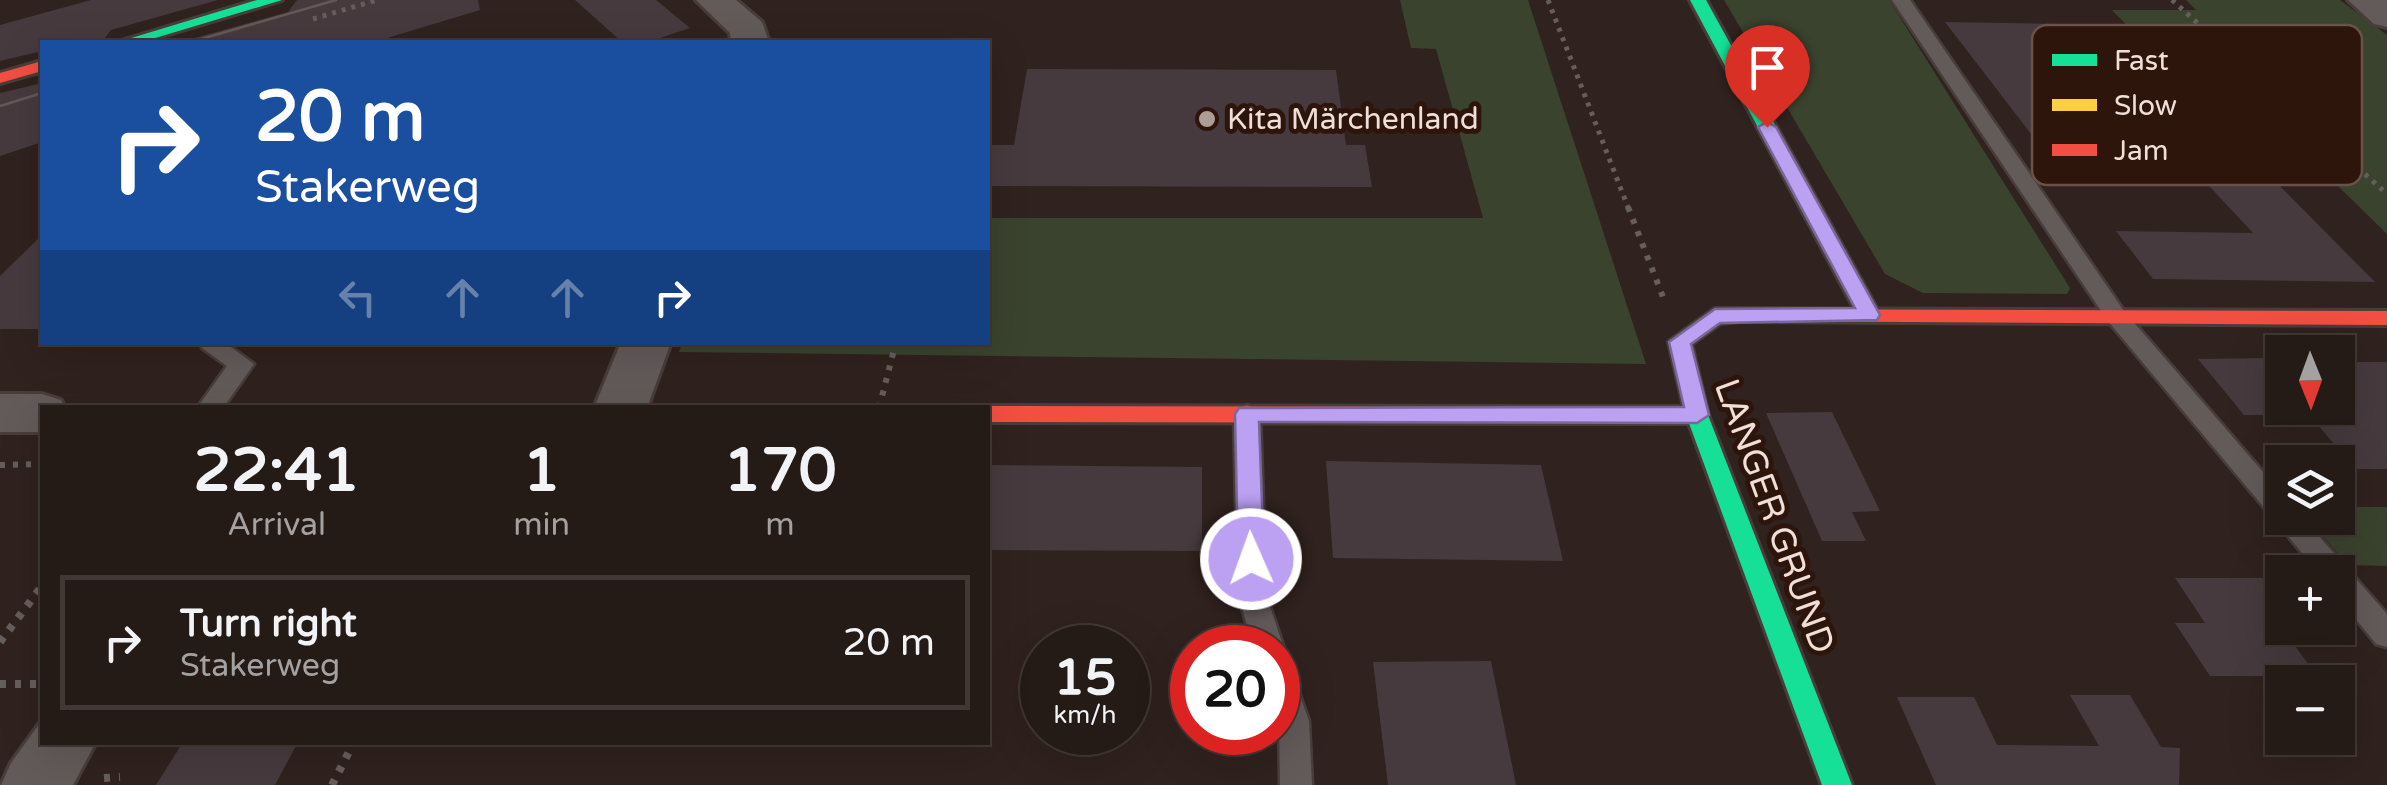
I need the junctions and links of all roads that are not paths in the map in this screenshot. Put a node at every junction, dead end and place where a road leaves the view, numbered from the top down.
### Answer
1 (274, 0) edge
2 (714, 0) edge
3 (1698, 0) edge
4 (1901, 0) edge
5 (2366, 0) edge
6 (2387, 16) edge
7 (133, 40) edge
8 (750, 40) edge
9 (40, 67) edge
10 (0, 78) edge
11 (1869, 315) junction
12 (2116, 316) junction
13 (2387, 318) edge
14 (216, 345) edge
15 (645, 345) edge
16 (210, 405) edge
17 (621, 405) edge
18 (0, 413) edge
19 (40, 413) edge
20 (990, 414) edge
21 (1247, 414) junction
22 (1697, 415) junction
23 (2265, 491) edge
24 (2302, 535) edge
25 (2319, 555) edge
26 (2355, 598) edge
27 (1262, 625) edge
28 (2387, 636) edge
29 (62, 745) edge
30 (1295, 755) edge
31 (35, 785) edge
32 (1296, 785) edge
33 (1836, 785) edge

1 - 7 street
2 - 8 street
3 - 11 street
4 - 12 lane
5 - 6 street
9 - 10 street
11 - 12 street
11 - 22 street, LANGER GRUND
12 - 13 street
12 - 23 lane
14 - 16 lane
15 - 17 street
18 - 19 street
20 - 21 street
21 - 22 street
21 - 27 lane
22 - 33 street, LANGER GRUND
24 - 25 lane
26 - 28 lane
29 - 31 street
30 - 32 lane

